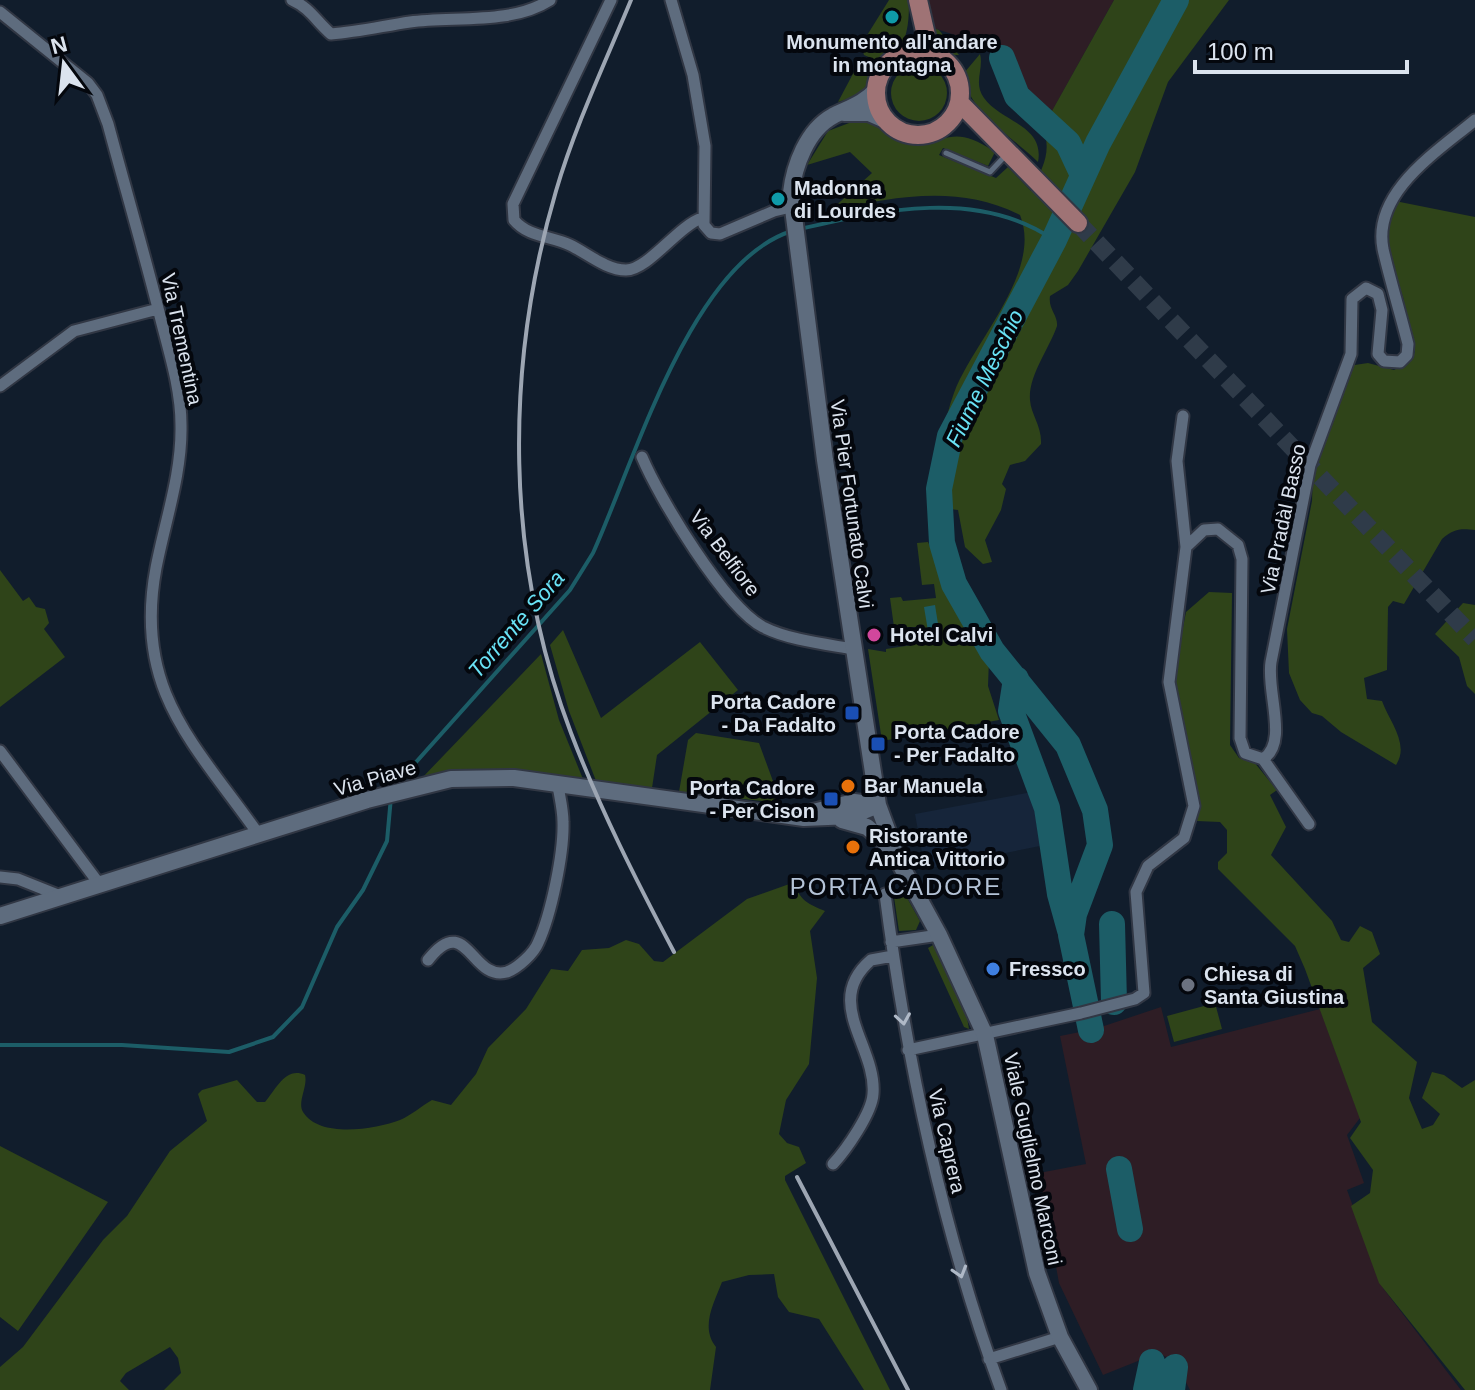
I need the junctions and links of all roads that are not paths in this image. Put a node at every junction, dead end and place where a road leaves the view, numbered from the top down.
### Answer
1 (292, 0) edge
2 (550, 0) edge
3 (611, 0) edge
4 (671, 0) edge
5 (918, 7) edge
6 (0, 12) edge
7 (906, 53) junction
8 (930, 53) junction
9 (877, 89) junction
10 (959, 102) junction
11 (838, 114) junction
12 (1475, 120) edge
13 (887, 121) junction
14 (947, 124) junction
15 (1005, 147) junction
16 (946, 153) dead end
17 (791, 212) junction
18 (702, 218) junction
19 (1074, 218) tunnel mouth
20 (158, 309) junction
21 (0, 386) edge
22 (1183, 416) dead end
23 (642, 457) dead end
24 (1186, 547) junction
25 (853, 649) junction
26 (0, 751) edge
27 (1263, 759) junction
28 (871, 771) junction
29 (558, 786) junction
30 (845, 804) junction
31 (878, 805) junction
32 (775, 814) junction
33 (830, 819) junction
34 (1309, 824) dead end
35 (259, 835) junction
36 (894, 851) junction
37 (0, 877) edge
38 (100, 885) junction
39 (885, 894) dead end
40 (63, 897) junction
41 (0, 916) edge
42 (939, 935) junction
43 (891, 942) junction
44 (893, 956) junction
45 (428, 960) dead end
46 (985, 1035) junction
47 (908, 1050) junction
48 (833, 1164) dead end
49 (1060, 1337) junction
50 (989, 1359) junction
51 (1001, 1390) edge
52 (1089, 1390) edge

1 - 2 street
3 - 18 street
4 - 18 street
5 - 7 main road
5 - 8 main road
6 - 20 street, Via Trementina
7 - 8 main road
7 - 9 main road
8 - 10 main road
9 - 11 main road, Via Pier Fortunato Calvi
9 - 13 main road
10 - 14 main road
10 - 15 main road
11 - 13 main road
11 - 17 main road, Via Pier Fortunato Calvi
12 - 27 street, Via Pradàl Basso
13 - 14 main road
14 - 15 main road
15 - 16 lane
15 - 19 main road
17 - 18 street
17 - 25 main road, Via Pier Fortunato Calvi
20 - 21 street
20 - 35 street, Via Trementina
22 - 24 street
23 - 25 street, Via Belfiore
24 - 27 street, Via Pradàl Basso
24 - 46 street
25 - 28 main road, Via Pier Fortunato Calvi
26 - 38 street
27 - 34 street
28 - 30 main road
28 - 31 main road, Via Pier Fortunato Calvi
29 - 32 main road, Via Piave
29 - 35 main road, Via Piave
29 - 45 street
30 - 31 main road, Via Piave
30 - 32 main road, Via Piave
31 - 33 main road, Via Piave
31 - 36 main road, Via Pier Fortunato Calvi
32 - 33 main road, Via Piave
33 - 36 main road
35 - 38 main road, Via Piave
36 - 42 main road, Viale Guglielmo Marconi
37 - 40 street
38 - 40 main road, Via Piave
39 - 43 street, Via Caprera
40 - 41 main road, Via Piave
42 - 43 street
42 - 46 main road, Viale Guglielmo Marconi
43 - 44 street, Via Caprera
44 -> 47 street, Via Caprera
44 - 48 street
46 - 47 street
46 - 49 main road, Viale Guglielmo Marconi
47 -> 50 street, Via Caprera
49 - 50 street
49 - 52 main road, Viale Guglielmo Marconi
50 - 51 street, Via Caprera

